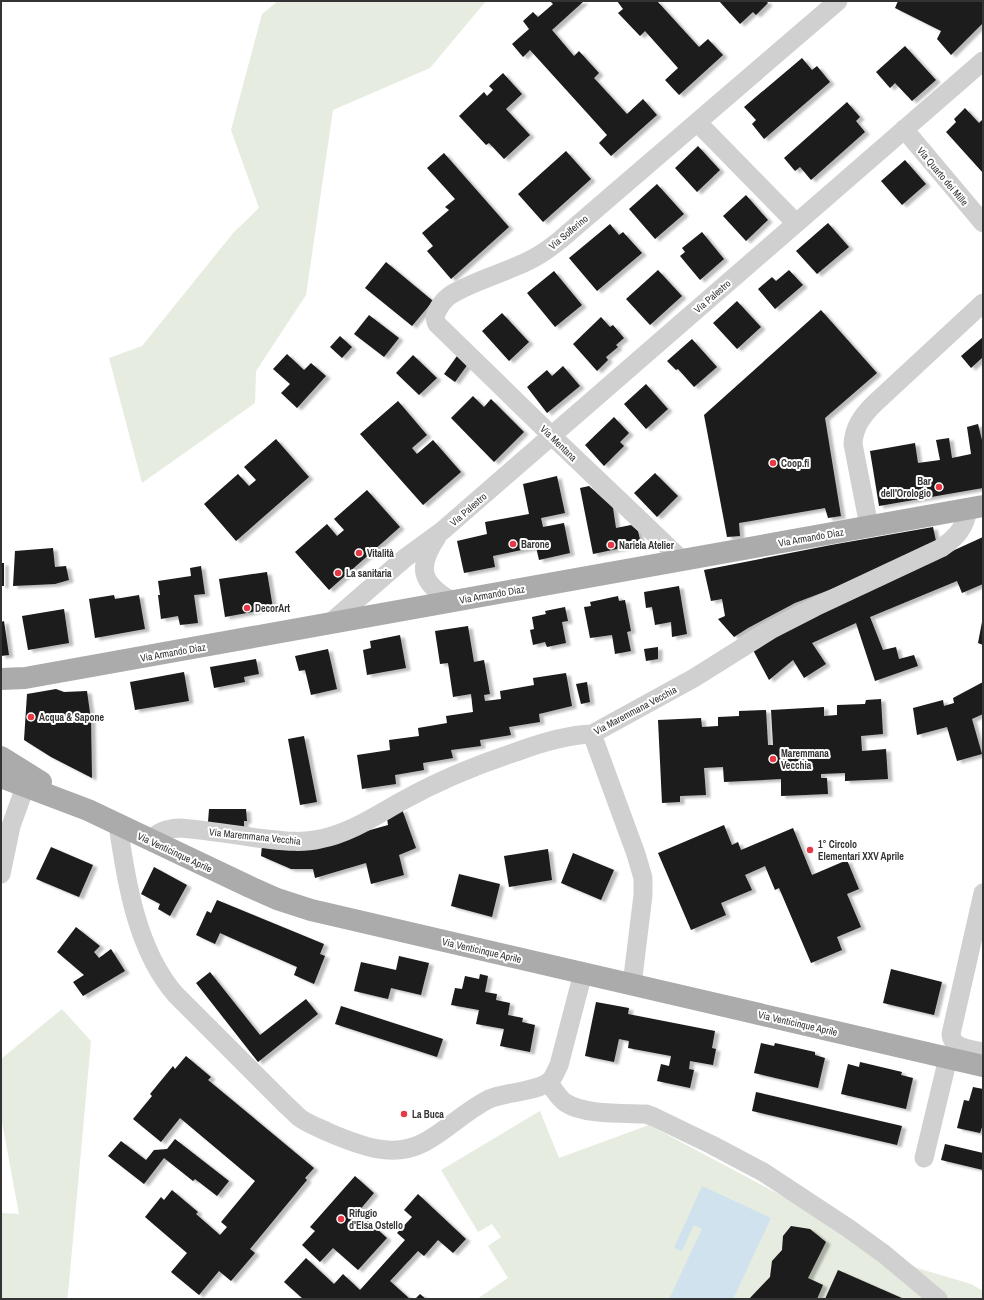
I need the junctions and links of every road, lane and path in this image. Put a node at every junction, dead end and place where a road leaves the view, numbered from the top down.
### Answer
1 (838, 1) edge
2 (983, 61) edge
3 (697, 122) junction
4 (904, 129) junction
5 (796, 223) junction
6 (983, 223) edge
7 (983, 302) edge
8 (437, 324) joint
9 (552, 436) junction
10 (975, 507) edge
11 (869, 526) junction
12 (442, 531) junction
13 (682, 560) junction
14 (452, 601) junction
15 (329, 624) junction
16 (25, 678) junction
17 (1, 679) edge
18 (1, 692) edge
19 (592, 734) junction
20 (1, 757) edge
21 (1, 777) edge
22 (25, 787) junction
23 (88, 810) junction
24 (118, 824) junction
25 (6, 828) edge
26 (151, 841) junction
27 (1, 874) edge
28 (983, 893) edge
29 (583, 973) junction
30 (632, 984) junction
31 (983, 1052) edge
32 (948, 1058) junction
33 (983, 1066) edge
34 (548, 1082) junction
35 (924, 1158) dead end
36 (938, 1299) edge

1 - 3 street, Via Solferino
2 - 4 street, Via Palestro
3 - 5 street
3 - 8 street, Via Solferino
4 - 5 street, Via Palestro
4 - 6 street, Via Quarto dei Mille
5 - 9 street, Via Palestro
7 - 11 street
8 - 9 street, Via Mentana
9 - 12 street, Via Palestro
9 - 13 street, Via Mentana
10 - 11 main road, Via Armando Diaz
10 - 19 street, Via Maremmana Vecchia
11 - 13 main road, Via Armando Diaz
12 - 14 street, Via Palestro
12 - 15 street, Via Palestro
13 - 14 main road, Via Armando Diaz
14 - 15 main road, Via Armando Diaz
15 - 16 main road, Via Armando Diaz
16 - 17 main road, Via Armando Diaz
16 - 18 main road
19 - 26 street, Via Maremmana Vecchia
19 - 30 street
20 - 23 main road
21 - 22 main road, Via Venticinque Aprile
22 - 23 main road, Via Venticinque Aprile
22 - 25 street
23 - 24 main road, Via Venticinque Aprile
24 - 26 main road, Via Venticinque Aprile
24 - 34 street
25 - 27 street
26 - 29 main road, Via Venticinque Aprile
28 - 31 street
29 - 30 main road, Via Venticinque Aprile
29 - 34 street
30 - 32 main road, Via Venticinque Aprile
32 - 33 main road, Via Venticinque Aprile
32 - 35 street
34 - 36 street

